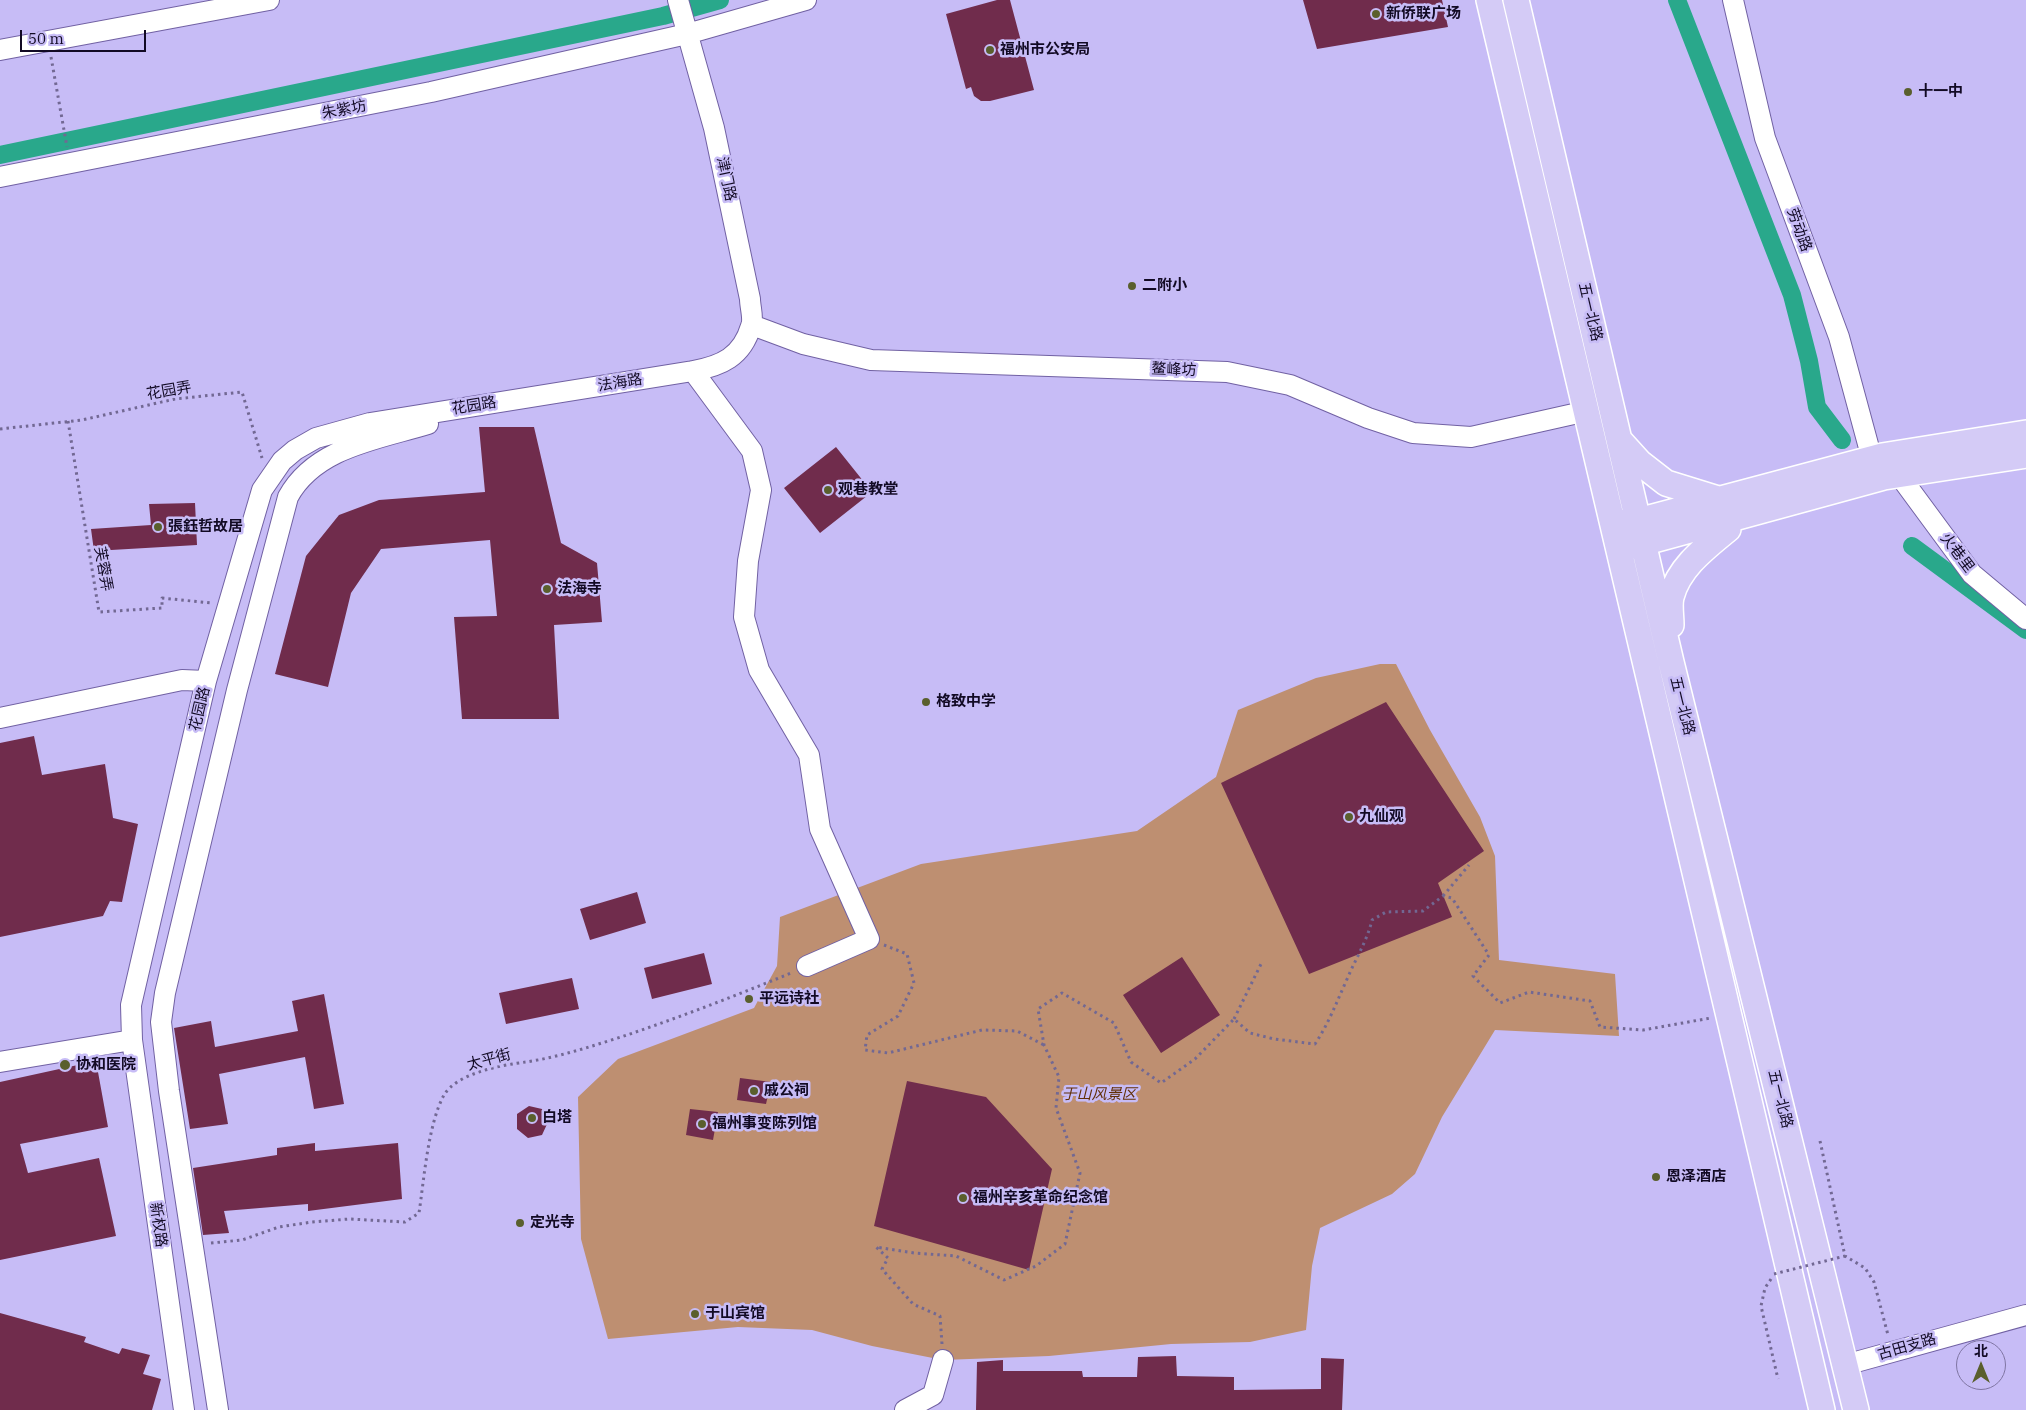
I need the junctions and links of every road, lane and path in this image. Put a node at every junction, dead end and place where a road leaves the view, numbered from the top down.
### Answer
1 (269, 0) edge
2 (678, 0) edge
3 (806, 0) edge
4 (1489, 0) edge
5 (1516, 0) edge
6 (1733, 0) edge
7 (687, 34) junction
8 (48, 41) junction
9 (0, 50) edge
10 (64, 126) dead end
11 (0, 177) edge
12 (752, 326) junction
13 (693, 371) junction
14 (504, 401) junction
15 (1587, 411) junction
16 (68, 421) junction
17 (0, 429) edge
18 (2026, 432) edge
19 (1620, 441) junction
20 (2026, 455) edge
21 (1872, 459) junction
22 (1899, 475) junction
23 (262, 490) junction
24 (1724, 510) junction
25 (1612, 523) junction
26 (1641, 532) junction
27 (1618, 549) junction
28 (228, 604) junction
29 (2026, 619) edge
30 (1671, 662) junction
31 (206, 681) junction
32 (0, 718) edge
33 (1469, 865) dead end
34 (1443, 896) junction
35 (870, 939) junction
36 (1262, 962) dead end
37 (807, 966) joint
38 (1728, 1014) junction
39 (1234, 1019) junction
40 (132, 1040) junction
41 (163, 1043) joint
42 (1044, 1045) junction
43 (0, 1062) edge
44 (1820, 1141) dead end
45 (208, 1243) dead end
46 (1845, 1256) junction
47 (1772, 1265) dead end
48 (1774, 1274) junction
49 (2026, 1314) edge
50 (1892, 1351) junction
51 (943, 1360) joint
52 (1846, 1365) junction
53 (1778, 1380) dead end
54 (184, 1410) edge
55 (218, 1410) edge
56 (905, 1410) edge
57 (1822, 1410) edge
58 (1856, 1410) edge

1 - 8 street
2 - 7 street, 津门路
3 - 7 street, 朱紫坊
4 - 15 main road, 五一北路
5 - 19 main road, 五一北路
6 - 21 street, 劳动路
7 - 11 street, 朱紫坊
7 - 12 street, 津门路
8 - 9 street
8 - 10 path
12 - 13 street, 法海路
12 - 15 street, 鳌峰坊
13 - 14 street, 法海路
13 - 35 street
14 - 23 street, 花园路
14 - 41 street, 花园路
15 - 25 main road, 五一北路
16 - 17 path, 花园弄
16 - 23 path, 花园弄
16 - 28 path, 芙蓉弄
18 - 21 main road
19 - 24 main road
19 - 26 main road, 五一北路
20 - 22 main road
21 - 24 main road
22 - 24 main road
22 - 29 street, 火巷里
23 - 28 street, 花园路
24 - 26 main road
24 - 30 main road
25 - 26 main road
25 - 27 main road, 五一北路
26 - 27 main road
26 - 30 main road, 五一北路
27 - 38 main road, 五一北路
28 - 31 street, 花园路
30 - 52 main road, 五一北路
31 - 32 street
31 - 40 street, 花园路
33 - 34 path
34 - 38 path
34 - 39 path
35 - 37 street
35 - 42 path
36 - 39 path
37 - 45 path, 太平街
38 - 57 main road, 五一北路
39 - 42 path
40 - 43 street
40 - 54 street, 新权路
41 - 55 street, 新权路
42 - 51 path
44 - 46 path
46 - 48 path, bridge
46 - 50 path
47 - 48 path
48 - 53 path
49 - 50 street, 古田支路
50 - 52 street, 古田支路
51 - 56 street
52 - 58 main road, 五一北路

